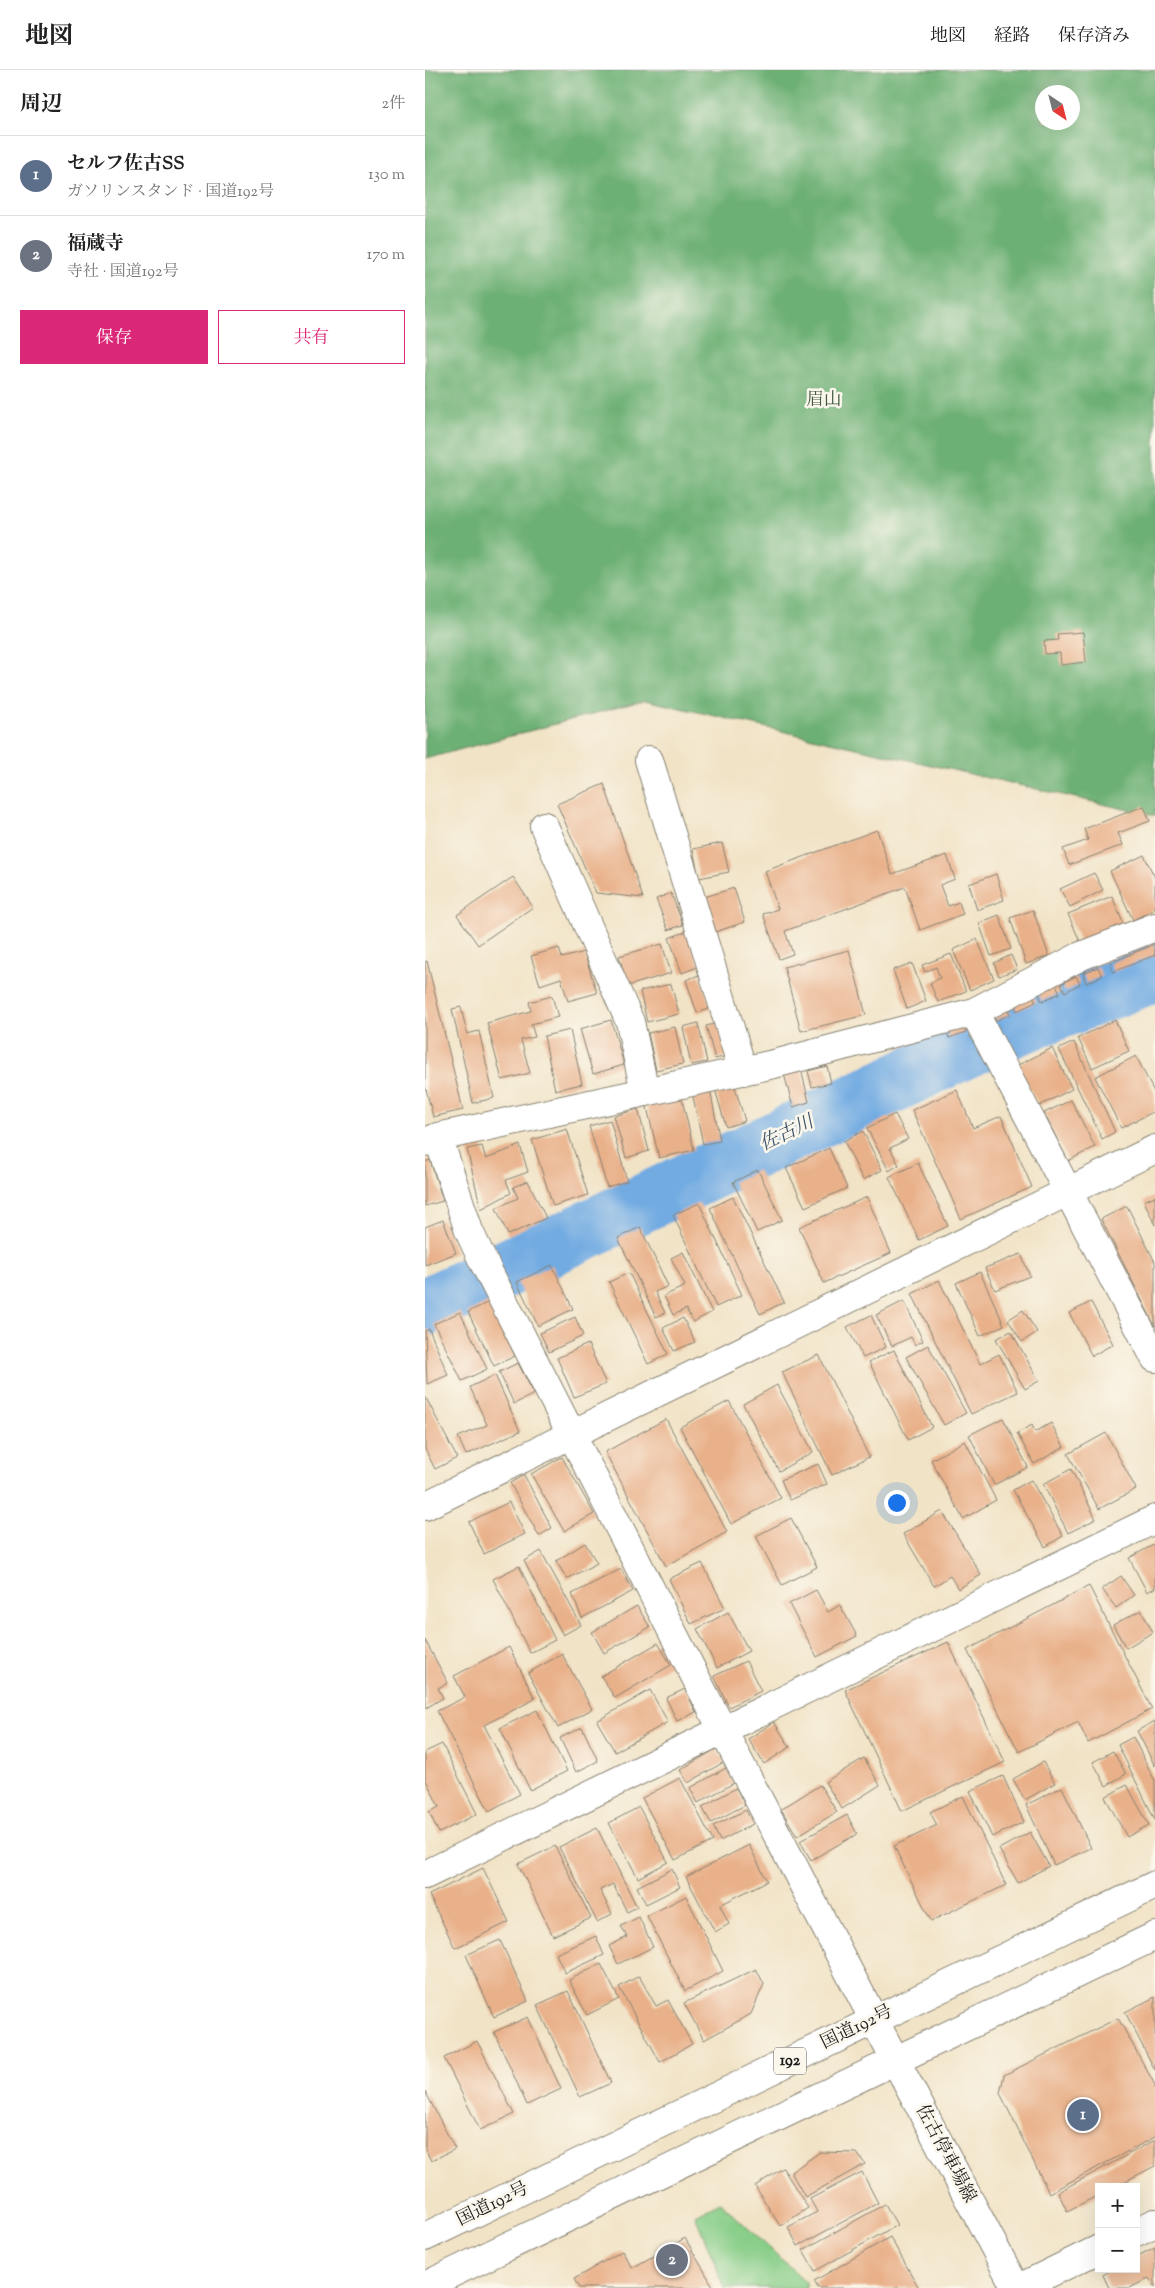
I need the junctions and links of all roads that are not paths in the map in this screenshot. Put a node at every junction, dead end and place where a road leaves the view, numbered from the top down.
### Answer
1 (649, 760) dead end
2 (544, 826) dead end
3 (1155, 928) edge
4 (979, 1022) junction
5 (743, 1070) junction
6 (645, 1092) junction
7 (432, 1139) edge
8 (1155, 1149) edge
9 (1069, 1191) junction
10 (1155, 1358) edge
11 (573, 1434) junction
12 (425, 1506) edge
13 (1155, 1519) edge
14 (722, 1729) junction
15 (425, 1875) edge
16 (1155, 1885) edge
17 (1155, 1936) edge
18 (874, 2020) junction
19 (895, 2061) junction
20 (1155, 2223) edge
21 (1140, 2230) edge
22 (425, 2237) edge
23 (1095, 2252) edge
24 (425, 2286) edge
25 (1017, 2288) edge

1 - 5 main road
2 - 6 main road
3 - 4 main road
4 - 5 main road
4 - 9 main road
5 - 6 main road
6 - 7 main road
7 - 11 main road, 佐古停車場線
8 - 9 main road
9 - 10 main road
9 - 11 main road
11 - 12 main road
11 - 14 main road, 佐古停車場線
13 - 14 main road
14 - 15 main road
14 - 18 main road, 佐古停車場線
16 - 18 main road, 国道192号 / 192
17 - 19 main road, 192
18 - 19 main road, 佐古停車場線
18 - 22 main road, 国道192号 / 192
19 - 24 main road, 192
19 - 25 main road, 佐古停車場線
20 - 21 main road
23 - 25 main road

